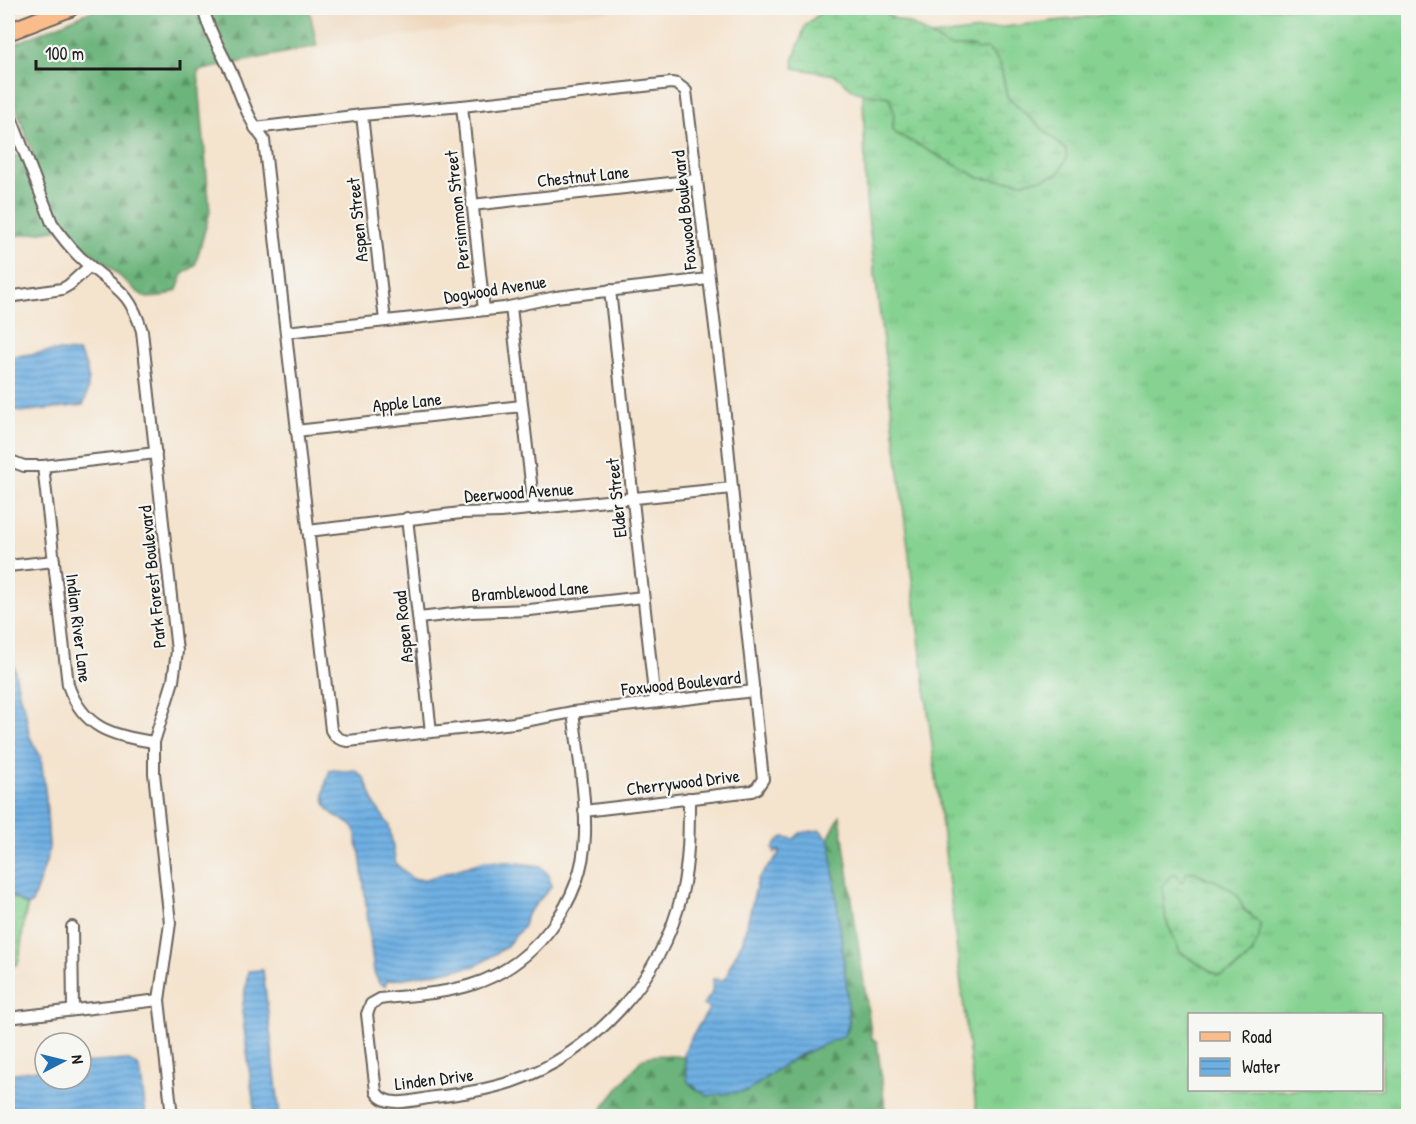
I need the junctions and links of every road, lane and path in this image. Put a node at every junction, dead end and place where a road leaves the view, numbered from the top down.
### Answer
1 (70, 8) edge
2 (203, 8) edge
3 (8, 32) edge
4 (462, 106) junction
5 (8, 110) edge
6 (362, 115) junction
7 (255, 128) junction
8 (697, 180) junction
9 (472, 205) junction
10 (90, 266) junction
11 (708, 279) junction
12 (610, 290) junction
13 (8, 297) edge
14 (511, 307) junction
15 (484, 310) junction
16 (386, 321) junction
17 (286, 332) junction
18 (522, 406) junction
19 (296, 431) junction
20 (156, 453) junction
21 (8, 460) edge
22 (43, 466) junction
23 (732, 488) junction
24 (633, 499) junction
25 (534, 509) junction
26 (407, 519) junction
27 (308, 531) junction
28 (54, 561) junction
29 (8, 566) edge
30 (643, 597) junction
31 (419, 618) junction
32 (754, 692) junction
33 (655, 702) junction
34 (573, 712) junction
35 (431, 732) junction
36 (154, 742) junction
37 (689, 798) junction
38 (585, 811) junction
39 (72, 927) dead end
40 (159, 1000) junction
41 (73, 1010) junction
42 (8, 1018) edge
43 (172, 1116) edge

1 - 3 main road
2 - 7 street, Foxwood Boulevard
4 - 6 street, Foxwood Boulevard
4 - 8 street, Foxwood Boulevard
4 - 9 street, Persimmon Street
5 - 10 street, Park Forest Boulevard
6 - 7 street, Foxwood Boulevard
6 - 16 street, Aspen Street
7 - 17 street, Foxwood Boulevard
8 - 9 street, Chestnut Lane
8 - 11 street, Foxwood Boulevard
9 - 15 street, Persimmon Street
10 - 13 street
10 - 20 street, Park Forest Boulevard
11 - 12 street, Dogwood Avenue
11 - 23 street, Foxwood Boulevard
12 - 14 street, Dogwood Avenue
12 - 24 street, Elder Street
14 - 15 street, Dogwood Avenue
14 - 18 street
15 - 16 street, Dogwood Avenue
16 - 17 street, Dogwood Avenue
17 - 19 street, Foxwood Boulevard
18 - 19 street, Apple Lane
18 - 25 street
19 - 27 street, Foxwood Boulevard
20 - 22 street
20 - 36 street, Park Forest Boulevard
21 - 22 street
22 - 28 street, Indian River Lane
23 - 24 street, Deerwood Avenue
23 - 32 street, Foxwood Boulevard
24 - 25 street, Deerwood Avenue
24 - 30 street, Elder Street
25 - 26 street, Deerwood Avenue
26 - 27 street, Deerwood Avenue
26 - 31 street, Aspen Road
27 - 35 street, Foxwood Boulevard
28 - 29 street
28 - 36 street, Indian River Lane
30 - 31 street, Bramblewood Lane
30 - 33 street, Elder Street
31 - 35 street, Aspen Road
32 - 33 street, Foxwood Boulevard
32 - 37 street, Cherrywood Drive
33 - 34 street, Foxwood Boulevard
34 - 35 street, Foxwood Boulevard
34 - 38 street, Linden Drive
36 - 40 street, Park Forest Boulevard
37 - 38 street, Cherrywood Drive
37 - 38 street, Linden Drive
39 - 41 street
40 - 41 street
40 - 43 street, Park Forest Boulevard
41 - 42 street

